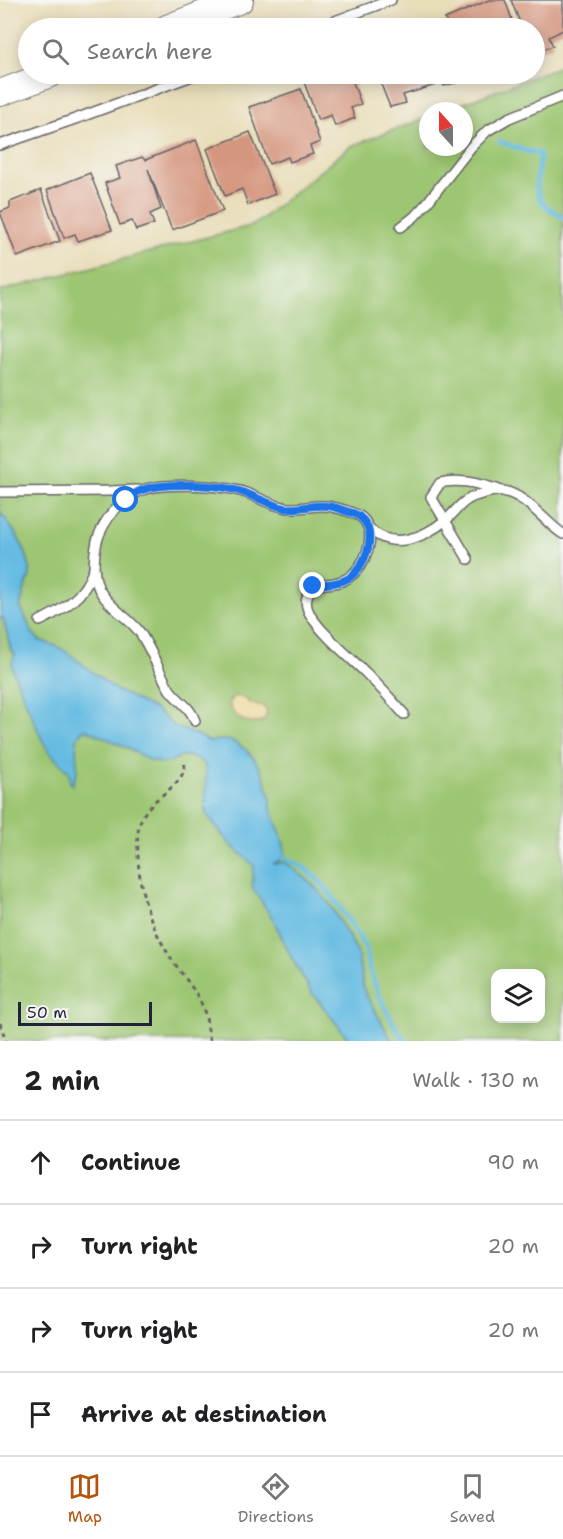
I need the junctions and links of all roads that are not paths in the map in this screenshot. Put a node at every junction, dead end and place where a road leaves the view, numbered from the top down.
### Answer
1 (240, 0) edge
2 (391, 0) edge
3 (192, 18) edge
4 (343, 18) edge
5 (24, 84) edge
6 (170, 84) edge
7 (0, 93) edge
8 (563, 96) edge
9 (0, 145) edge
10 (401, 227) dead end
11 (149, 488) junction
12 (501, 491) junction
13 (0, 492) edge
14 (444, 521) junction
15 (368, 528) junction
16 (563, 534) edge
17 (468, 559) dead end
18 (94, 568) junction
19 (82, 593) junction
20 (102, 594) junction
21 (40, 621) dead end
22 (404, 714) dead end
23 (195, 721) dead end

1 - 3 street
2 - 4 lane
5 - 7 street
6 - 9 lane
8 - 10 lane
11 - 13 lane
11 - 15 lane
11 - 18 lane
12 - 14 lane
12 - 14 lane
12 - 16 lane
14 - 15 lane
14 - 17 lane
15 - 22 lane
18 - 19 lane
18 - 20 lane
19 - 20 lane
19 - 21 lane
20 - 23 lane

